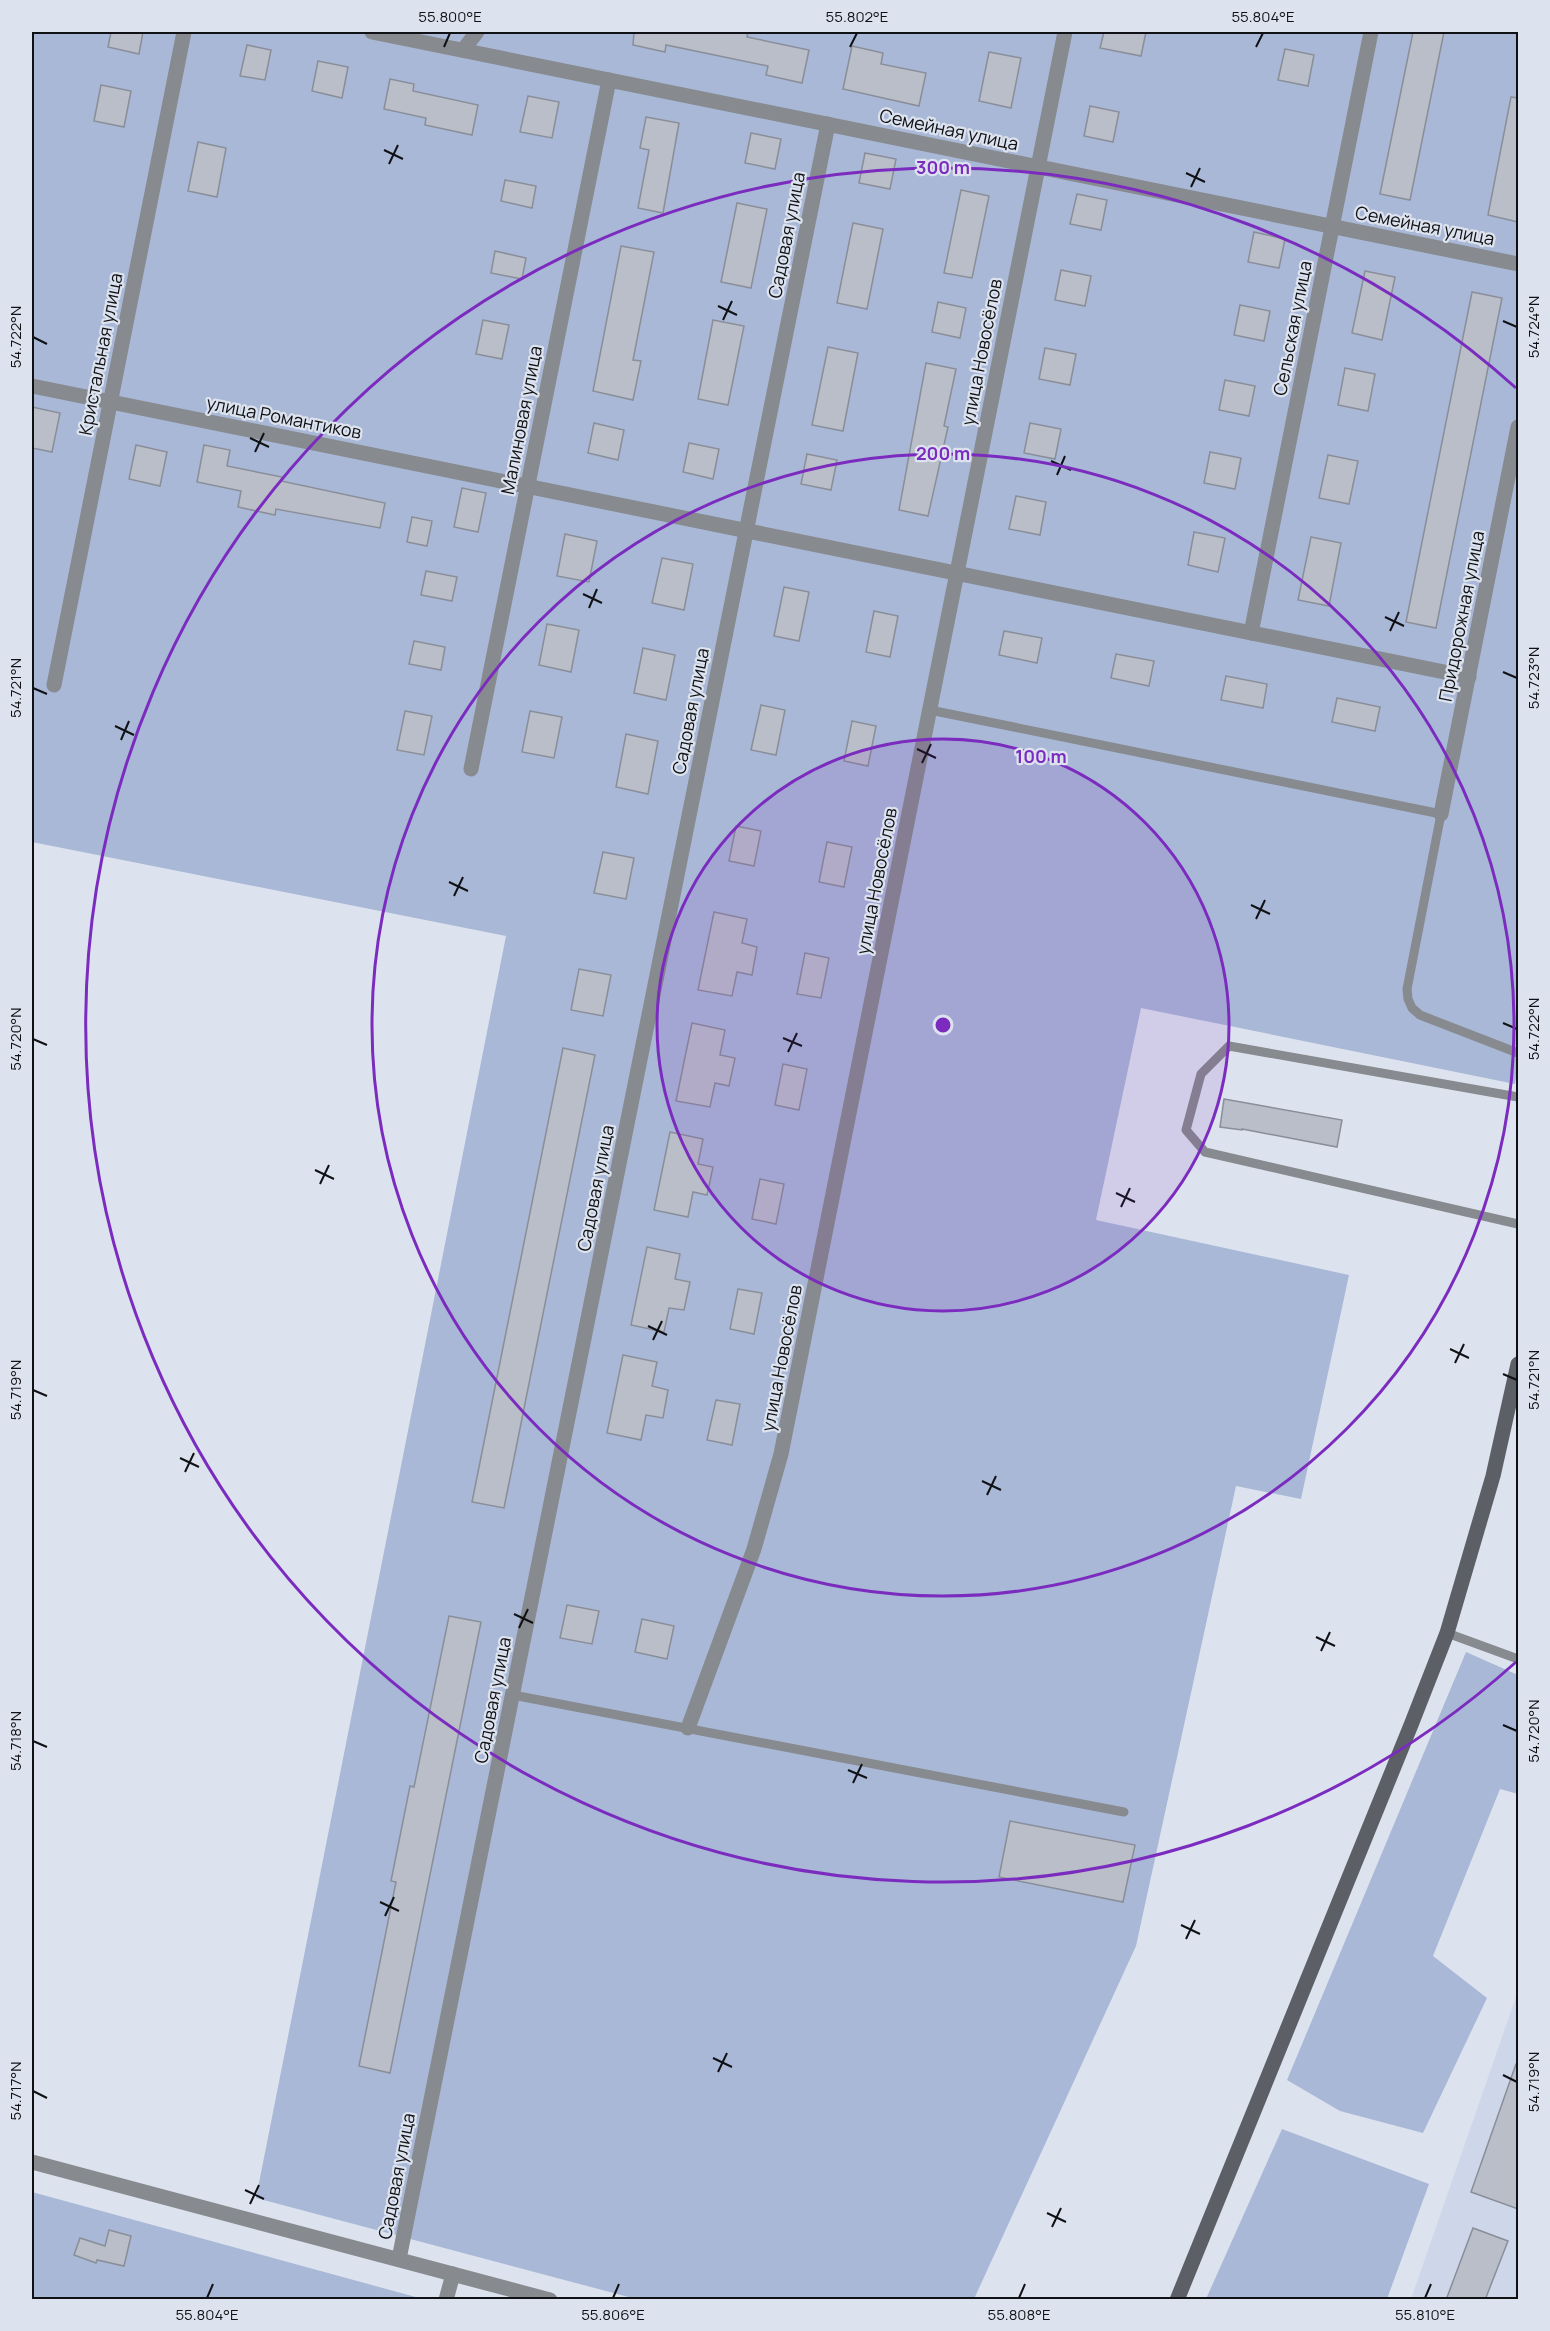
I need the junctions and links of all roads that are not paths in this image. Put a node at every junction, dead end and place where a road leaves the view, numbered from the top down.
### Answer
1 (184, 32) edge
2 (372, 32) edge
3 (477, 32) edge
4 (1065, 32) edge
5 (1371, 32) edge
6 (463, 50) junction
7 (609, 80) junction
8 (828, 124) junction
9 (1038, 166) junction
10 (1332, 226) junction
11 (1518, 264) edge
12 (32, 386) edge
13 (110, 402) junction
14 (1518, 427) edge
15 (528, 486) junction
16 (747, 531) junction
17 (957, 573) junction
18 (1251, 633) junction
19 (1469, 677) junction
20 (54, 685) dead end
21 (930, 710) junction
22 (471, 769) dead end
23 (1442, 814) junction
24 (1518, 1053) edge
25 (1518, 1097) edge
26 (1518, 1224) edge
27 (1518, 1364) edge
28 (1447, 1633) junction
29 (1518, 1659) edge
30 (513, 1695) junction
31 (688, 1728) junction
32 (1124, 1812) dead end
33 (32, 2162) edge
34 (399, 2259) junction
35 (453, 2274) junction
36 (446, 2300) edge
37 (550, 2300) edge
38 (1177, 2300) edge

1 - 13 street, Кристальная улица
2 - 6 street, Семейная улица
3 - 6 street
4 - 9 street, улица Новосёлов
5 - 10 street, Сельская улица
6 - 7 street, Семейная улица
7 - 8 street, Семейная улица
7 - 15 street, Малиновая улица
8 - 9 street, Семейная улица
8 - 16 street, Садовая улица
9 - 10 street, Семейная улица
9 - 17 street, улица Новосёлов
10 - 11 street, Семейная улица
10 - 18 street, Сельская улица
12 - 13 street, улица Романтиков
13 - 15 street, улица Романтиков
13 - 20 street, Кристальная улица
14 - 19 street, Придорожная улица
15 - 16 street, улица Романтиков
15 - 22 street, Малиновая улица
16 - 17 street, улица Романтиков
16 - 30 street, Садовая улица
17 - 18 street, улица Романтиков
17 - 21 street, улица Новосёлов
18 - 19 street, улица Романтиков
19 - 23 street, Придорожная улица
21 - 23 lane
21 - 31 street, улица Новосёлов
23 - 24 lane
25 - 26 lane
27 - 28 main road
28 - 29 lane
28 - 38 main road
30 - 31 lane
30 - 34 street, Садовая улица
31 - 32 lane
33 - 34 street
34 - 35 street
35 - 36 street
35 - 37 street

